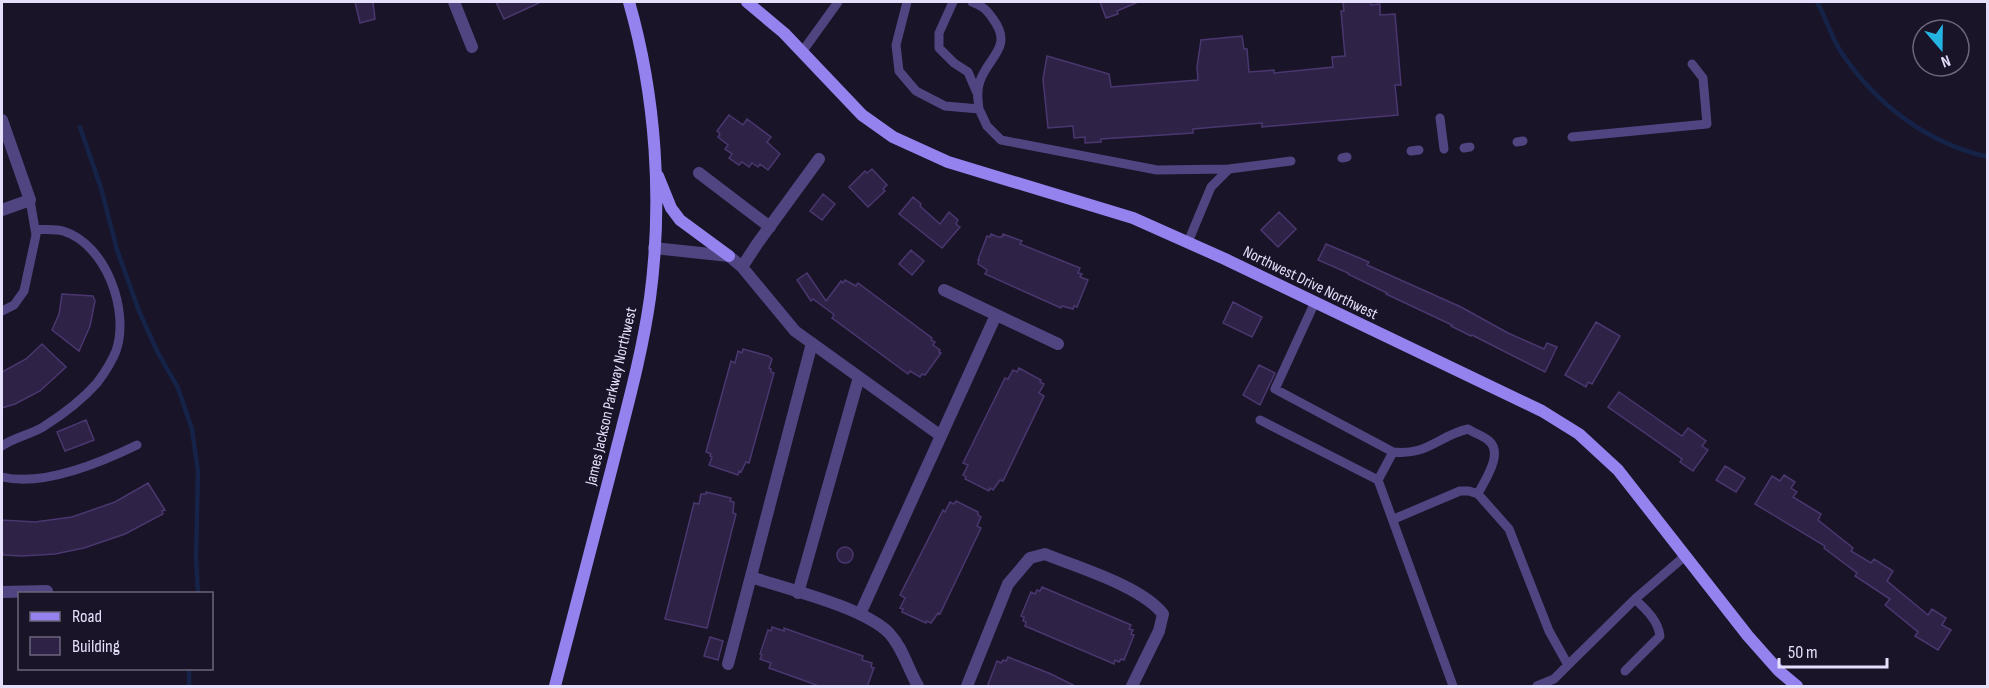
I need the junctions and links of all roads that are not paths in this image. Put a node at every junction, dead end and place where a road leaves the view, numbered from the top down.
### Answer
1 (454, 2) edge
2 (629, 2) edge
3 (747, 2) edge
4 (838, 2) edge
5 (907, 2) edge
6 (953, 2) edge
7 (972, 2) edge
8 (472, 47) dead end
9 (802, 52) junction
10 (1692, 64) dead end
11 (977, 93) junction
12 (979, 109) junction
13 (1440, 118) dead end
14 (2, 120) edge
15 (1572, 137) dead end
16 (1444, 149) dead end
17 (819, 159) dead end
18 (1291, 161) dead end
19 (655, 165) junction
20 (1229, 169) junction
21 (699, 173) dead end
22 (30, 200) junction
23 (2, 210) edge
24 (770, 227) junction
25 (35, 229) junction
26 (1188, 242) junction
27 (654, 248) junction
28 (729, 256) junction
29 (742, 267) junction
30 (944, 290) dead end
31 (1315, 302) junction
32 (2, 311) edge
33 (996, 315) junction
34 (812, 343) junction
35 (1058, 344) dead end
36 (859, 377) junction
37 (1260, 420) dead end
38 (941, 436) junction
39 (137, 445) dead end
40 (2, 446) edge
41 (1393, 452) junction
42 (2, 477) edge
43 (1378, 480) junction
44 (1478, 494) junction
45 (1394, 519) junction
46 (1685, 556) junction
47 (751, 577) junction
48 (47, 591) dead end
49 (2, 592) edge
50 (798, 593) junction
51 (1635, 599) junction
52 (860, 614) junction
53 (728, 664) dead end
54 (1568, 665) junction
55 (1625, 671) dead end
56 (555, 687) edge
57 (918, 687) edge
58 (967, 687) edge
59 (1132, 687) edge
60 (1454, 687) edge
61 (1537, 687) edge
62 (1797, 687) edge

1 - 8 street
2 - 19 street, James Jackson Parkway Northwest
3 - 9 street, Northwest Drive Northwest
4 - 9 lane
5 - 12 lane
6 - 11 lane
7 - 11 lane
9 - 26 street, Northwest Drive Northwest
10 - 15 lane
11 - 12 lane
12 - 20 lane
13 - 16 lane
14 - 22 street
17 - 24 street
18 - 20 lane
19 - 27 street, James Jackson Parkway Northwest
19 - 28 street
20 - 26 lane
21 - 24 street
22 - 23 street
22 - 25 lane
24 - 29 street
25 - 32 lane
25 - 40 lane
26 - 31 street, Northwest Drive Northwest
27 - 28 street
27 - 56 street, James Jackson Parkway Northwest
28 - 29 street
29 - 34 street
30 - 33 street
31 - 41 lane
31 - 46 street, Northwest Drive Northwest
33 - 35 street
33 - 38 street
34 - 36 street
34 - 47 street
36 - 38 street
36 - 50 street
37 - 43 lane
38 - 52 street
39 - 42 lane
41 - 43 lane
41 - 44 lane
43 - 45 lane
44 - 45 lane
44 - 54 lane
45 - 60 lane
46 - 51 lane
46 - 62 street, Northwest Drive Northwest
47 - 50 street
47 - 53 street
48 - 49 street
50 - 52 street
51 - 54 lane
51 - 55 lane
52 - 57 street
54 - 61 lane
58 - 59 street

